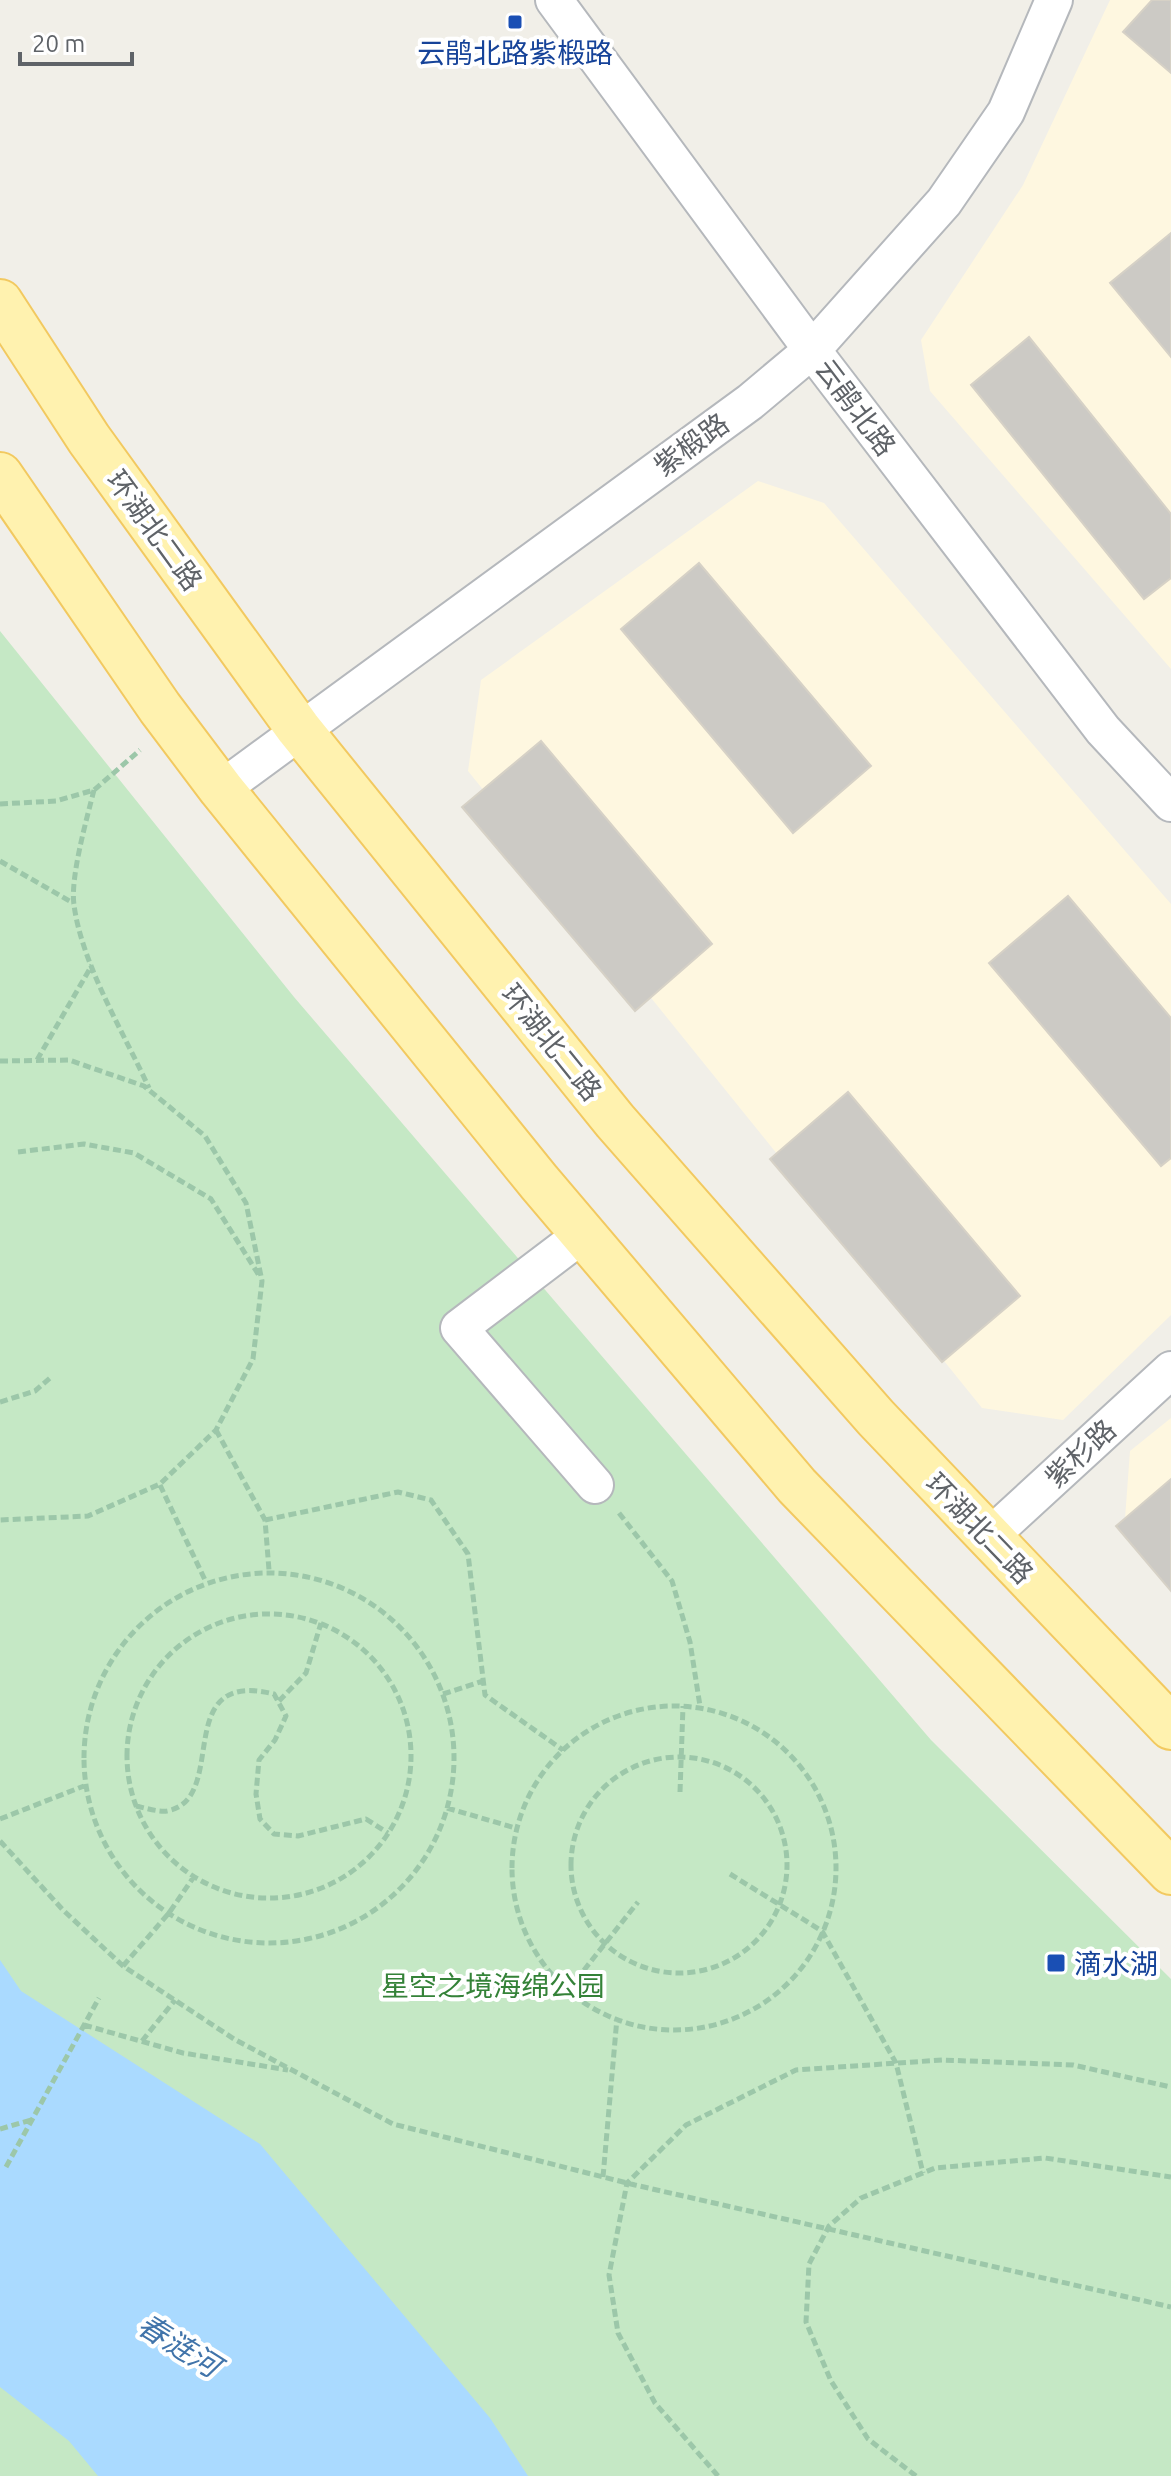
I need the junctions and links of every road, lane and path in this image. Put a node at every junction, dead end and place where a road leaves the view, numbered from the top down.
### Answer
1 (554, 0) edge
2 (1054, 0) edge
3 (0, 302) edge
4 (812, 350) junction
5 (0, 475) edge
6 (171, 723) junction
7 (298, 728) junction
8 (221, 789) junction
9 (94, 790) junction
10 (1171, 803) edge
11 (0, 804) edge
12 (0, 861) edge
13 (73, 903) junction
14 (93, 964) junction
15 (37, 1060) junction
16 (0, 1061) edge
17 (151, 1093) junction
18 (18, 1152) dead end
19 (583, 1234) junction
20 (262, 1281) junction
21 (1171, 1370) edge
22 (50, 1378) dead end
23 (0, 1402) edge
24 (216, 1430) junction
25 (160, 1484) junction
26 (595, 1485) joint
27 (0, 1520) edge
28 (265, 1520) junction
29 (989, 1537) junction
30 (269, 1570) junction
31 (206, 1582) junction
32 (321, 1623) junction
33 (483, 1681) junction
34 (443, 1694) junction
35 (279, 1701) junction
36 (683, 1706) junction
37 (700, 1706) junction
38 (1171, 1727) edge
39 (563, 1750) junction
40 (680, 1758) junction
41 (84, 1786) junction
42 (680, 1792) dead end
43 (135, 1806) junction
44 (447, 1808) junction
45 (0, 1819) edge
46 (519, 1829) junction
47 (388, 1833) junction
48 (0, 1841) edge
49 (1171, 1872) edge
50 (730, 1874) dead end
51 (193, 1878) junction
52 (779, 1901) junction
53 (638, 1902) dead end
54 (169, 1913) junction
55 (822, 1931) junction
56 (606, 1943) junction
57 (123, 1966) junction
58 (569, 1989) junction
59 (99, 1998) dead end
60 (175, 2000) junction
61 (617, 2018) junction
62 (84, 2025) junction
63 (142, 2041) junction
64 (896, 2063) junction
65 (293, 2071) junction
66 (1171, 2087) edge
67 (32, 2120) junction
68 (0, 2129) edge
69 (6, 2167) dead end
70 (923, 2173) junction
71 (603, 2177) junction
72 (1171, 2177) edge
73 (627, 2183) junction
74 (829, 2226) junction
75 (1171, 2307) edge
76 (718, 2476) edge
77 (916, 2476) edge

1 - 4 street, 云鹃北路
2 - 4 street, 紫椴路
3 - 7 main road, 环湖北二路
4 - 7 street, 紫椴路
4 - 10 street, 云鹃北路
5 - 6 main road
6 - 8 main road
6 - 9 path
7 - 8 street, 紫椴路
7 - 29 main road, 环湖北二路
8 - 19 main road
9 - 11 path
9 - 13 path
12 - 13 path
13 - 14 path
14 - 15 path
14 - 17 path
15 - 16 path
15 - 17 path
17 - 20 path
18 - 20 path
19 - 26 street
19 - 49 main road
20 - 24 path
21 - 29 street, 紫杉路
22 - 23 path
24 - 25 path
24 - 28 path
25 - 27 path
25 - 31 path
26 - 37 path
28 - 30 path
28 - 33 path
29 - 38 main road, 环湖北二路
30 - 31 path
30 - 34 path
31 - 41 path
32 - 35 path
32 - 43 path
32 - 47 path
33 - 34 path
33 - 39 path
34 - 44 path
35 - 43 path
35 - 47 path
36 - 37 path
36 - 39 path
36 - 40 path
37 - 55 path
39 - 46 path
40 - 42 path
40 - 52 path
40 - 56 path
41 - 45 path
41 - 54 path
43 - 51 path
44 - 46 path
44 - 54 path
46 - 58 path
47 - 51 path
48 - 57 path
50 - 52 path
51 - 54 path
52 - 55 path
52 - 56 path
53 - 56 path
54 - 57 path
55 - 61 path
55 - 64 path
56 - 58 path
57 - 60 path
58 - 61 path
59 - 62 path
60 - 63 path
60 - 65 path
61 - 71 path
62 - 63 path
62 - 67 path
63 - 65 path
64 - 66 path
64 - 70 path
64 - 73 path
65 - 71 path
67 - 68 path
67 - 69 path
70 - 72 path
70 - 74 path
71 - 73 path
73 - 74 path
73 - 76 path
74 - 75 path
74 - 77 path

